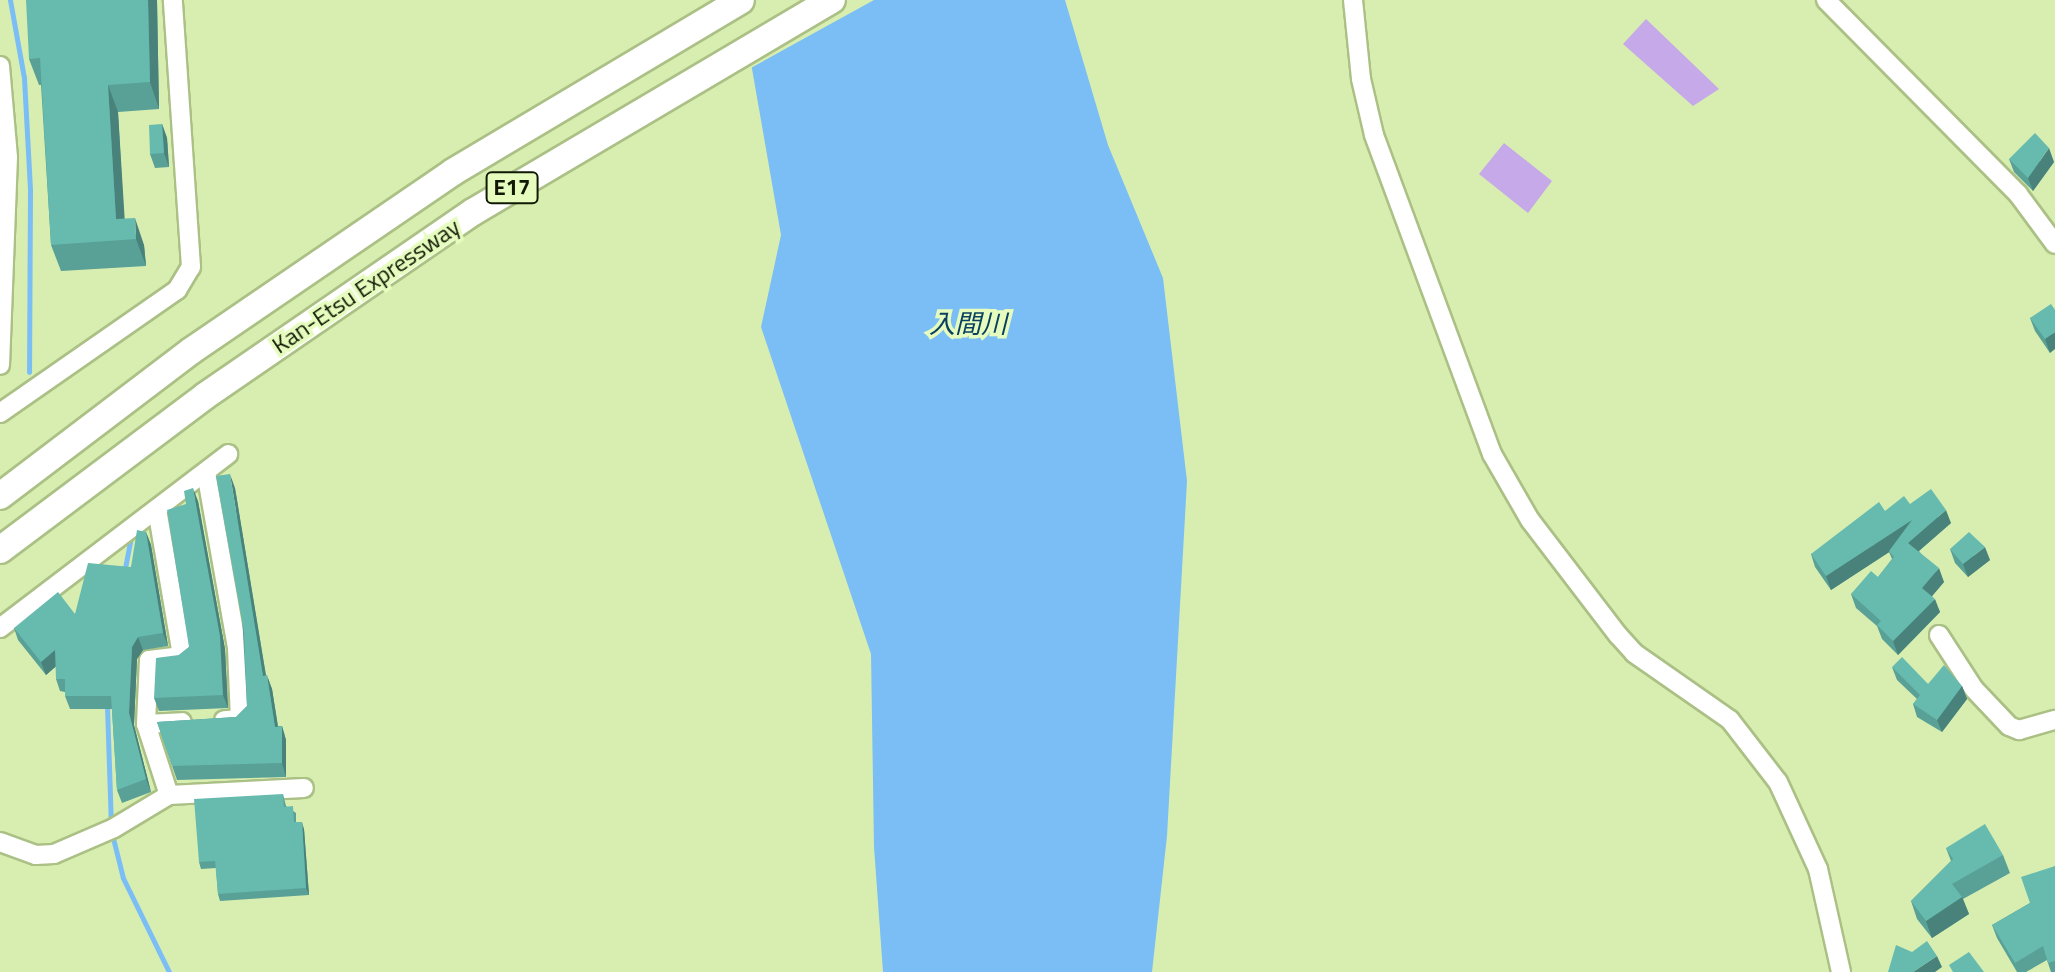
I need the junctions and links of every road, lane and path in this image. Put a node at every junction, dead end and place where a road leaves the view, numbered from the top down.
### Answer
1 (173, 0) edge
2 (741, 0) edge
3 (832, 0) edge
4 (1353, 0) edge
5 (1826, 0) edge
6 (0, 66) edge
7 (2047, 214) edge
8 (2055, 244) edge
9 (0, 365) edge
10 (0, 413) edge
11 (228, 454) dead end
12 (206, 472) junction
13 (0, 496) edge
14 (157, 509) junction
15 (0, 550) edge
16 (0, 628) edge
17 (1939, 635) dead end
18 (2055, 720) edge
19 (146, 724) junction
20 (304, 788) dead end
21 (169, 795) junction
22 (0, 842) edge
23 (1841, 972) edge

1 - 10 street
2 - 13 highway, Kan-Etsu Expressway / E17
3 - 15 highway, Kan-Etsu Expressway / E17
4 - 23 street
5 - 7 street
6 - 9 street
7 - 8 street
11 - 12 street
12 - 14 street
12 - 19 street
14 - 16 street
14 - 19 street
17 - 18 street
19 - 21 street
20 - 21 street
21 - 22 street

